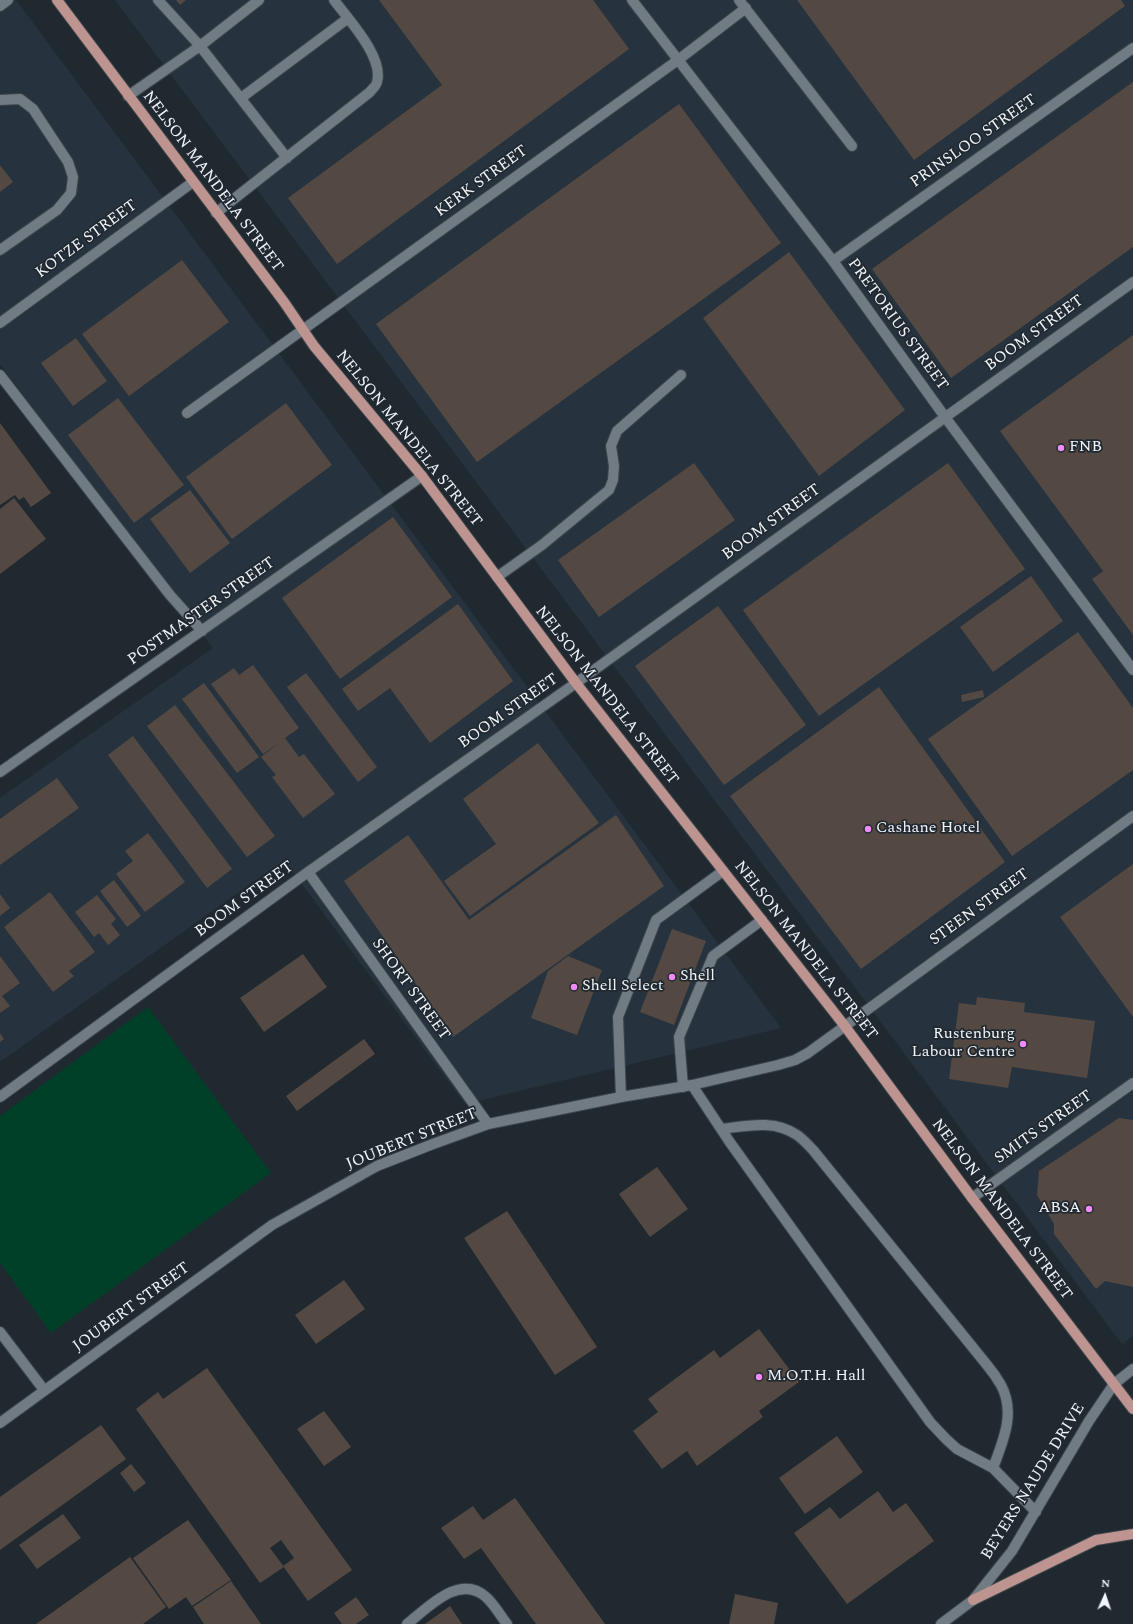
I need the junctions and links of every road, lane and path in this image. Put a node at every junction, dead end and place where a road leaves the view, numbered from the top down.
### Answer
1 (8, 0) edge
2 (57, 0) edge
3 (158, 0) edge
4 (259, 0) edge
5 (334, 0) edge
6 (632, 0) edge
7 (742, 4) edge
8 (0, 6) edge
9 (347, 18) junction
10 (200, 46) junction
11 (1133, 48) edge
12 (678, 60) junction
13 (128, 96) junction
14 (241, 98) junction
15 (0, 100) edge
16 (852, 146) dead end
17 (287, 158) junction
18 (193, 182) junction
19 (216, 214) junction
20 (0, 250) edge
21 (832, 261) junction
22 (1133, 282) edge
23 (0, 323) edge
24 (303, 330) junction
25 (681, 374) dead end
26 (0, 375) edge
27 (187, 413) dead end
28 (945, 417) junction
29 (422, 476) junction
30 (497, 577) junction
31 (202, 631) junction
32 (1133, 670) edge
33 (576, 683) junction
34 (0, 772) edge
35 (1133, 816) edge
36 (723, 871) junction
37 (308, 872) junction
38 (762, 920) junction
39 (844, 1025) junction
40 (1133, 1083) edge
41 (687, 1086) junction
42 (0, 1097) edge
43 (621, 1097) junction
44 (488, 1124) junction
45 (721, 1129) junction
46 (972, 1198) junction
47 (0, 1332) edge
48 (1133, 1369) edge
49 (1114, 1384) junction
50 (44, 1390) junction
51 (1133, 1409) edge
52 (0, 1423) edge
53 (992, 1468) junction
54 (1036, 1512) junction
55 (1133, 1534) edge
56 (973, 1600) junction
57 (407, 1624) edge
58 (506, 1624) edge
59 (941, 1624) edge

1 - 8 street
2 - 13 main road, NELSON MANDELA STREET
3 - 10 street
4 - 10 street
5 - 9 street
6 - 12 street, PRETORIUS STREET
7 - 12 street, KERK STREET
7 - 16 street
9 - 14 street
9 - 17 street
10 - 13 street
10 - 14 street
11 - 21 street, PRINSLOO STREET
12 - 21 street, PRETORIUS STREET
12 - 24 street, KERK STREET
13 - 18 main road, NELSON MANDELA STREET
14 - 17 street
15 - 20 street
17 - 19 street
18 - 19 main road, NELSON MANDELA STREET
18 - 23 street, KOTZE STREET
19 - 24 main road, NELSON MANDELA STREET
21 - 28 street, PRETORIUS STREET
22 - 28 street, BOOM STREET
24 - 27 street, KERK STREET
24 - 29 main road, NELSON MANDELA STREET
25 - 30 street
26 - 31 street
28 - 32 street, PRETORIUS STREET
28 - 33 street, BOOM STREET
29 - 30 main road, NELSON MANDELA STREET
29 - 31 street, POSTMASTER STREET
30 - 33 main road, NELSON MANDELA STREET
31 - 34 street, POSTMASTER STREET
33 - 36 main road, NELSON MANDELA STREET
33 - 37 street, BOOM STREET
35 - 39 street, STEEN STREET
36 - 38 main road, NELSON MANDELA STREET
36 - 43 street
37 - 42 street, BOOM STREET
37 - 44 street, SHORT STREET
38 - 39 main road, NELSON MANDELA STREET
38 - 41 street
39 - 41 street, JOUBERT STREET
39 - 46 main road, NELSON MANDELA STREET
40 - 46 street, SMITS STREET
41 - 43 street, JOUBERT STREET
41 - 45 street
43 - 44 street, JOUBERT STREET
44 - 50 street, JOUBERT STREET
45 - 53 street
45 - 53 street
46 - 49 main road, NELSON MANDELA STREET
47 - 50 street
48 - 49 street, BEYERS NAUDE DRIVE
49 - 51 main road, NELSON MANDELA STREET
49 - 54 street, BEYERS NAUDE DRIVE
50 - 52 street, JOUBERT STREET
53 - 54 street
54 - 56 street, BEYERS NAUDE DRIVE
55 - 56 main road
56 - 59 street, BEYERS NAUDE DRIVE
57 - 58 street

